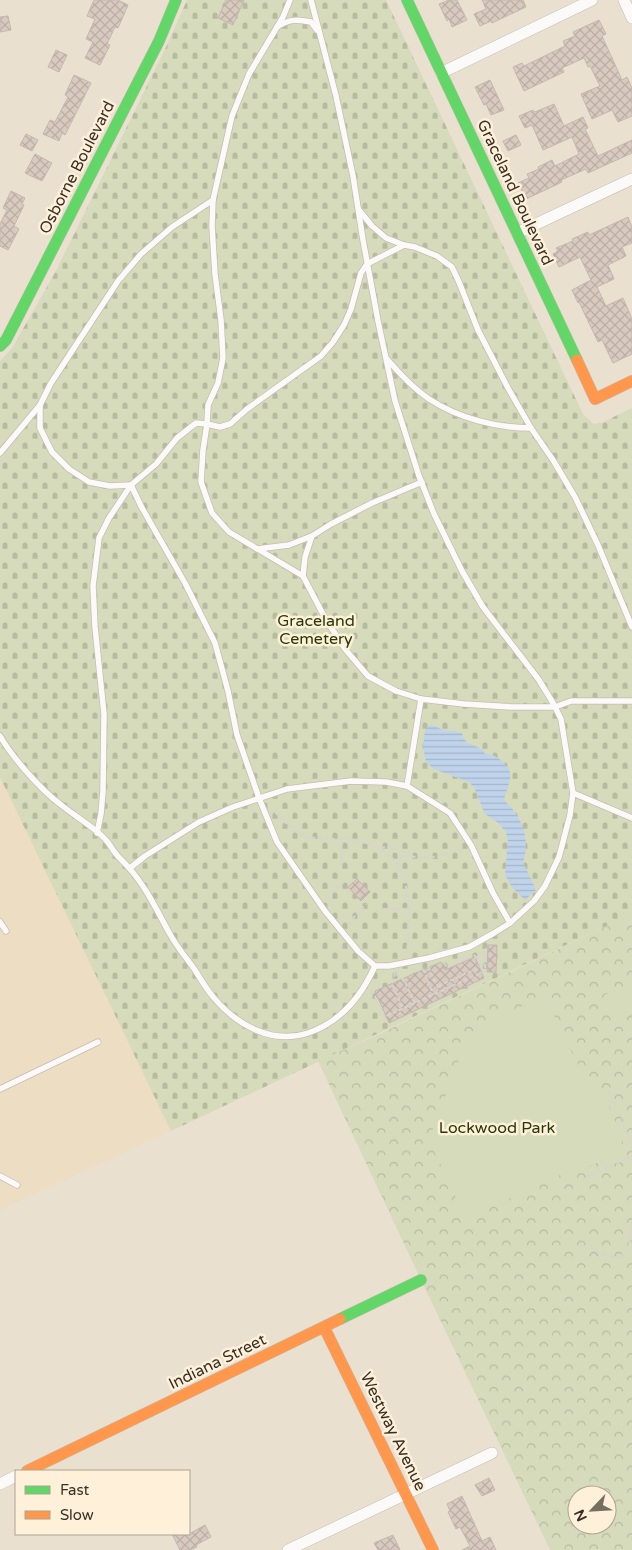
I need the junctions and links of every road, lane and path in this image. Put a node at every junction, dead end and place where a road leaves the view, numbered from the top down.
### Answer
1 (176, 0) edge
2 (290, 0) edge
3 (311, 0) edge
4 (407, 0) edge
5 (592, 0) edge
6 (624, 0) edge
7 (632, 18) edge
8 (276, 28) junction
9 (319, 34) junction
10 (441, 73) junction
11 (632, 178) edge
12 (213, 200) junction
13 (358, 209) junction
14 (517, 233) junction
15 (404, 245) junction
16 (367, 264) junction
17 (0, 346) edge
18 (386, 359) junction
19 (632, 381) edge
20 (40, 406) junction
21 (207, 424) junction
22 (531, 428) junction
23 (0, 453) edge
24 (422, 482) junction
25 (131, 485) junction
26 (312, 536) junction
27 (257, 549) junction
28 (303, 576) junction
29 (632, 627) edge
30 (422, 698) junction
31 (632, 701) edge
32 (555, 707) junction
33 (0, 736) edge
34 (407, 786) junction
35 (573, 792) junction
36 (259, 798) junction
37 (264, 813) junction
38 (632, 818) edge
39 (97, 833) junction
40 (342, 839) junction
41 (471, 845) junction
42 (381, 848) junction
43 (409, 854) junction
44 (396, 863) junction
45 (341, 865) dead end
46 (130, 868) junction
47 (345, 881) dead end
48 (319, 903) junction
49 (366, 904) dead end
50 (383, 909) dead end
51 (408, 909) junction
52 (0, 922) edge
53 (510, 923) junction
54 (6, 931) dead end
55 (342, 932) junction
56 (486, 947) dead end
57 (486, 954) junction
58 (476, 958) junction
59 (443, 960) dead end
60 (407, 963) junction
61 (485, 965) junction
62 (375, 966) junction
63 (365, 986) junction
64 (438, 986) junction
65 (440, 991) junction
66 (433, 994) junction
67 (415, 1003) junction
68 (403, 1008) junction
69 (98, 1042) dead end
70 (0, 1089) edge
71 (609, 1095) dead end
72 (632, 1144) edge
73 (632, 1156) edge
74 (0, 1176) edge
75 (587, 1177) dead end
76 (17, 1185) dead end
77 (632, 1220) edge
78 (590, 1248) dead end
79 (421, 1280) dead end
80 (324, 1327) junction
81 (492, 1453) dead end
82 (29, 1470) edge
83 (15, 1476) edge
84 (0, 1484) edge
85 (406, 1493) junction
86 (288, 1550) edge
87 (433, 1550) edge

1 - 17 street, Osborne Boulevard
2 - 8 lane
3 - 9 lane
4 - 10 street, Graceland Boulevard
5 - 10 street
6 - 7 street
8 - 9 lane
8 - 12 lane
9 - 13 lane
10 - 14 street, Graceland Boulevard
11 - 14 street
12 - 20 lane
12 - 21 lane
13 - 15 lane
13 - 16 lane
14 - 19 street, Graceland Boulevard
15 - 16 lane
15 - 22 lane
16 - 18 lane
16 - 21 lane
18 - 22 lane
18 - 24 lane
20 - 23 lane
20 - 25 lane
21 - 25 lane
21 - 27 lane
22 - 29 lane
24 - 26 lane
24 - 32 lane
25 - 36 lane
25 - 39 lane
26 - 27 lane
26 - 28 lane
27 - 28 lane
28 - 30 lane
30 - 32 lane
30 - 34 lane
31 - 32 lane
32 - 35 lane
33 - 39 lane
34 - 36 lane
34 - 41 lane
35 - 38 lane
35 - 53 lane
36 - 37 lane
36 - 46 lane
37 - 40 path
37 - 48 lane
39 - 46 lane
40 - 42 path
40 - 45 path
41 - 43 path
41 - 53 lane
42 - 43 path
42 - 44 path
43 - 44 path
44 - 51 path
46 - 63 lane
47 - 48 path
48 - 55 lane
49 - 55 path
50 - 51 path
51 - 60 path
52 - 54 lane
53 - 60 lane
55 - 62 lane
56 - 57 path
57 - 58 path
57 - 61 path
58 - 59 path
58 - 61 path
60 - 62 lane
61 - 64 path
61 - 65 path
62 - 63 lane
63 - 68 path
64 - 65 path
64 - 66 path
65 - 66 path
66 - 67 path
67 - 68 path
67 - 68 path
69 - 70 lane
71 - 72 path
73 - 75 path
74 - 76 lane
77 - 78 path
79 - 80 street, Indiana Street
80 - 82 street, Indiana Street
80 - 85 street, Westway Avenue
81 - 85 street
83 - 84 street
85 - 86 street
85 - 87 street, Westway Avenue

